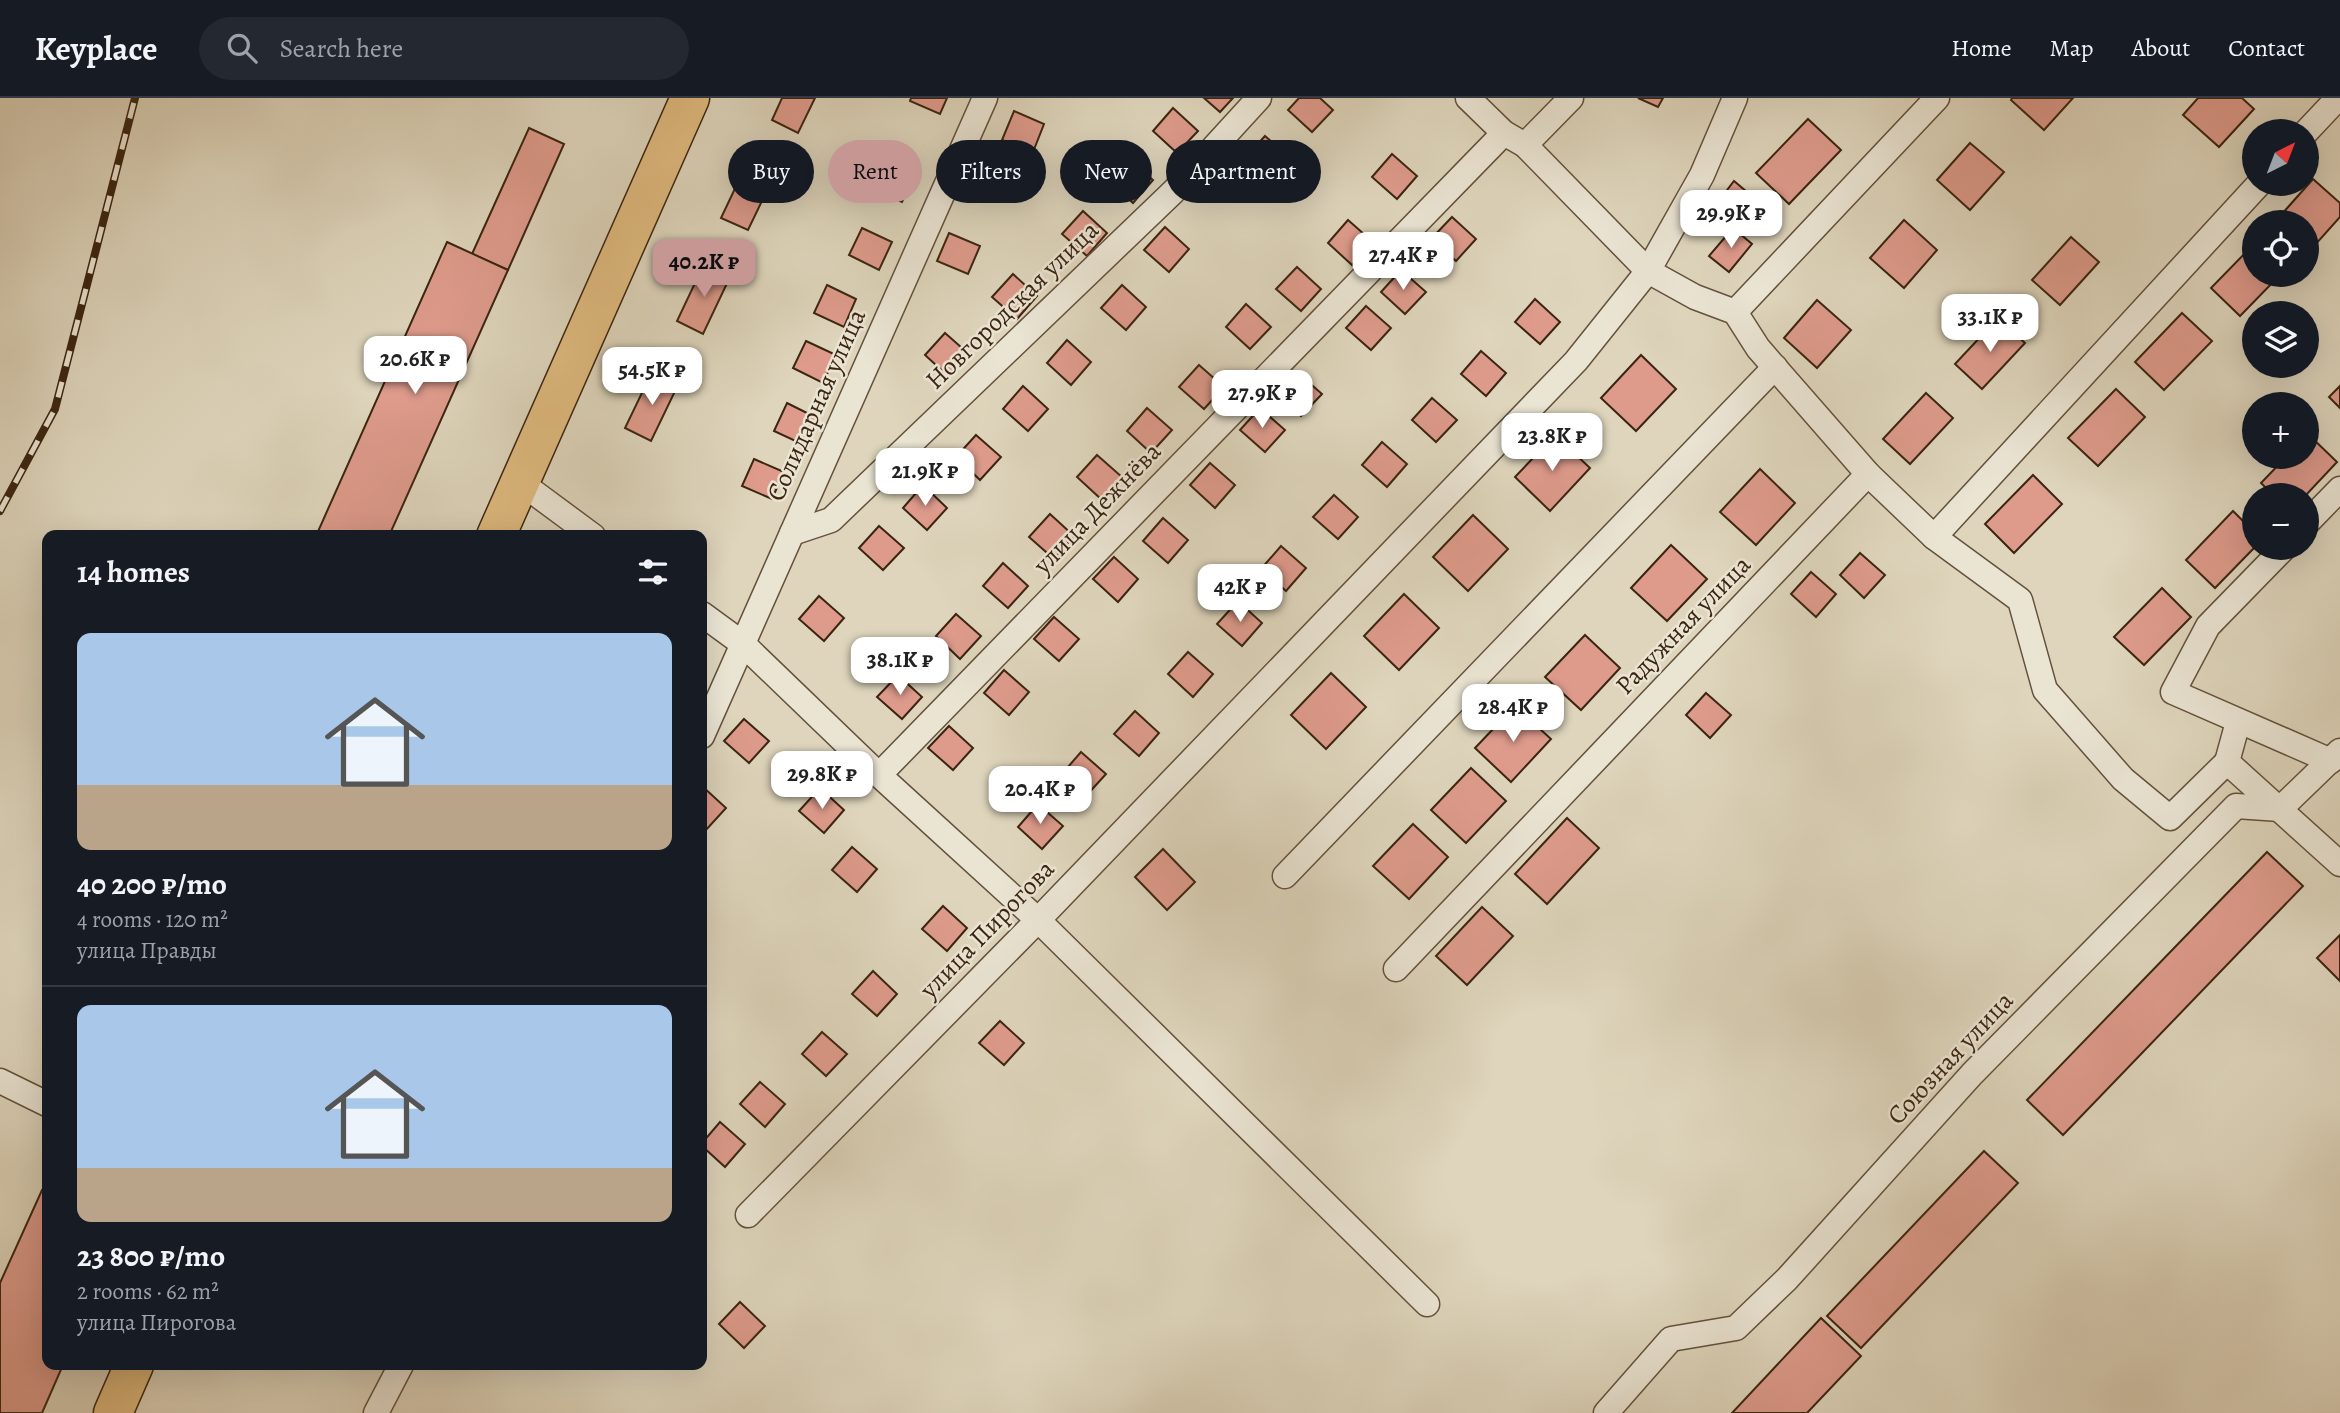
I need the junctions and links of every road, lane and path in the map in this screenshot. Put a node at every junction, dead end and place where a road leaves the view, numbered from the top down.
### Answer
1 (690, 98) edge
2 (985, 98) edge
3 (1259, 98) edge
4 (1468, 98) edge
5 (1571, 98) edge
6 (1735, 98) edge
7 (1937, 98) edge
8 (2338, 98) edge
9 (2318, 119) edge
10 (1514, 139) junction
11 (2248, 196) edge
12 (1648, 271) junction
13 (1735, 312) junction
14 (1775, 367) junction
15 (1868, 474) junction
16 (520, 482) junction
17 (2340, 489) edge
18 (2319, 511) edge
19 (499, 530) edge
20 (585, 530) edge
21 (792, 533) junction
22 (1934, 537) junction
23 (2272, 560) edge
24 (707, 618) edge
25 (743, 644) junction
26 (2238, 722) junction
27 (707, 725) edge
28 (2335, 756) edge
29 (2227, 762) junction
30 (880, 775) junction
31 (2280, 809) junction
32 (2340, 864) edge
33 (1285, 876) dead end
34 (1038, 920) junction
35 (1396, 969) dead end
36 (0, 1081) edge
37 (42, 1102) edge
38 (748, 1214) dead end
39 (1427, 1304) dead end
40 (132, 1370) edge
41 (398, 1370) edge
42 (113, 1413) edge
43 (376, 1413) edge
44 (1606, 1413) edge

1 - 16 main road
2 - 21 street, Солидарная улица
3 - 21 street, Новгородская улица
4 - 10 street
5 - 10 street, улица Дежнёва
6 - 12 street, улица Пирогова
7 - 13 street
8 - 9 street
10 - 12 street
10 - 30 street, улица Дежнёва
11 - 22 street
12 - 13 street
12 - 34 street, улица Пирогова
13 - 14 street
14 - 15 street
14 - 33 street
15 - 22 street
15 - 35 street, Радужная улица
16 - 19 main road
16 - 20 street
17 - 18 street
21 - 25 street, Солидарная улица
22 - 29 street
23 - 26 street
24 - 25 street
25 - 27 street, Солидарная улица
25 - 30 street
26 - 28 street
26 - 29 street
28 - 31 street
29 - 31 street
30 - 34 street
31 - 32 street
31 - 44 street, Союзная улица
34 - 38 street, улица Пирогова
34 - 39 street
36 - 37 street
40 - 42 main road
41 - 43 street

